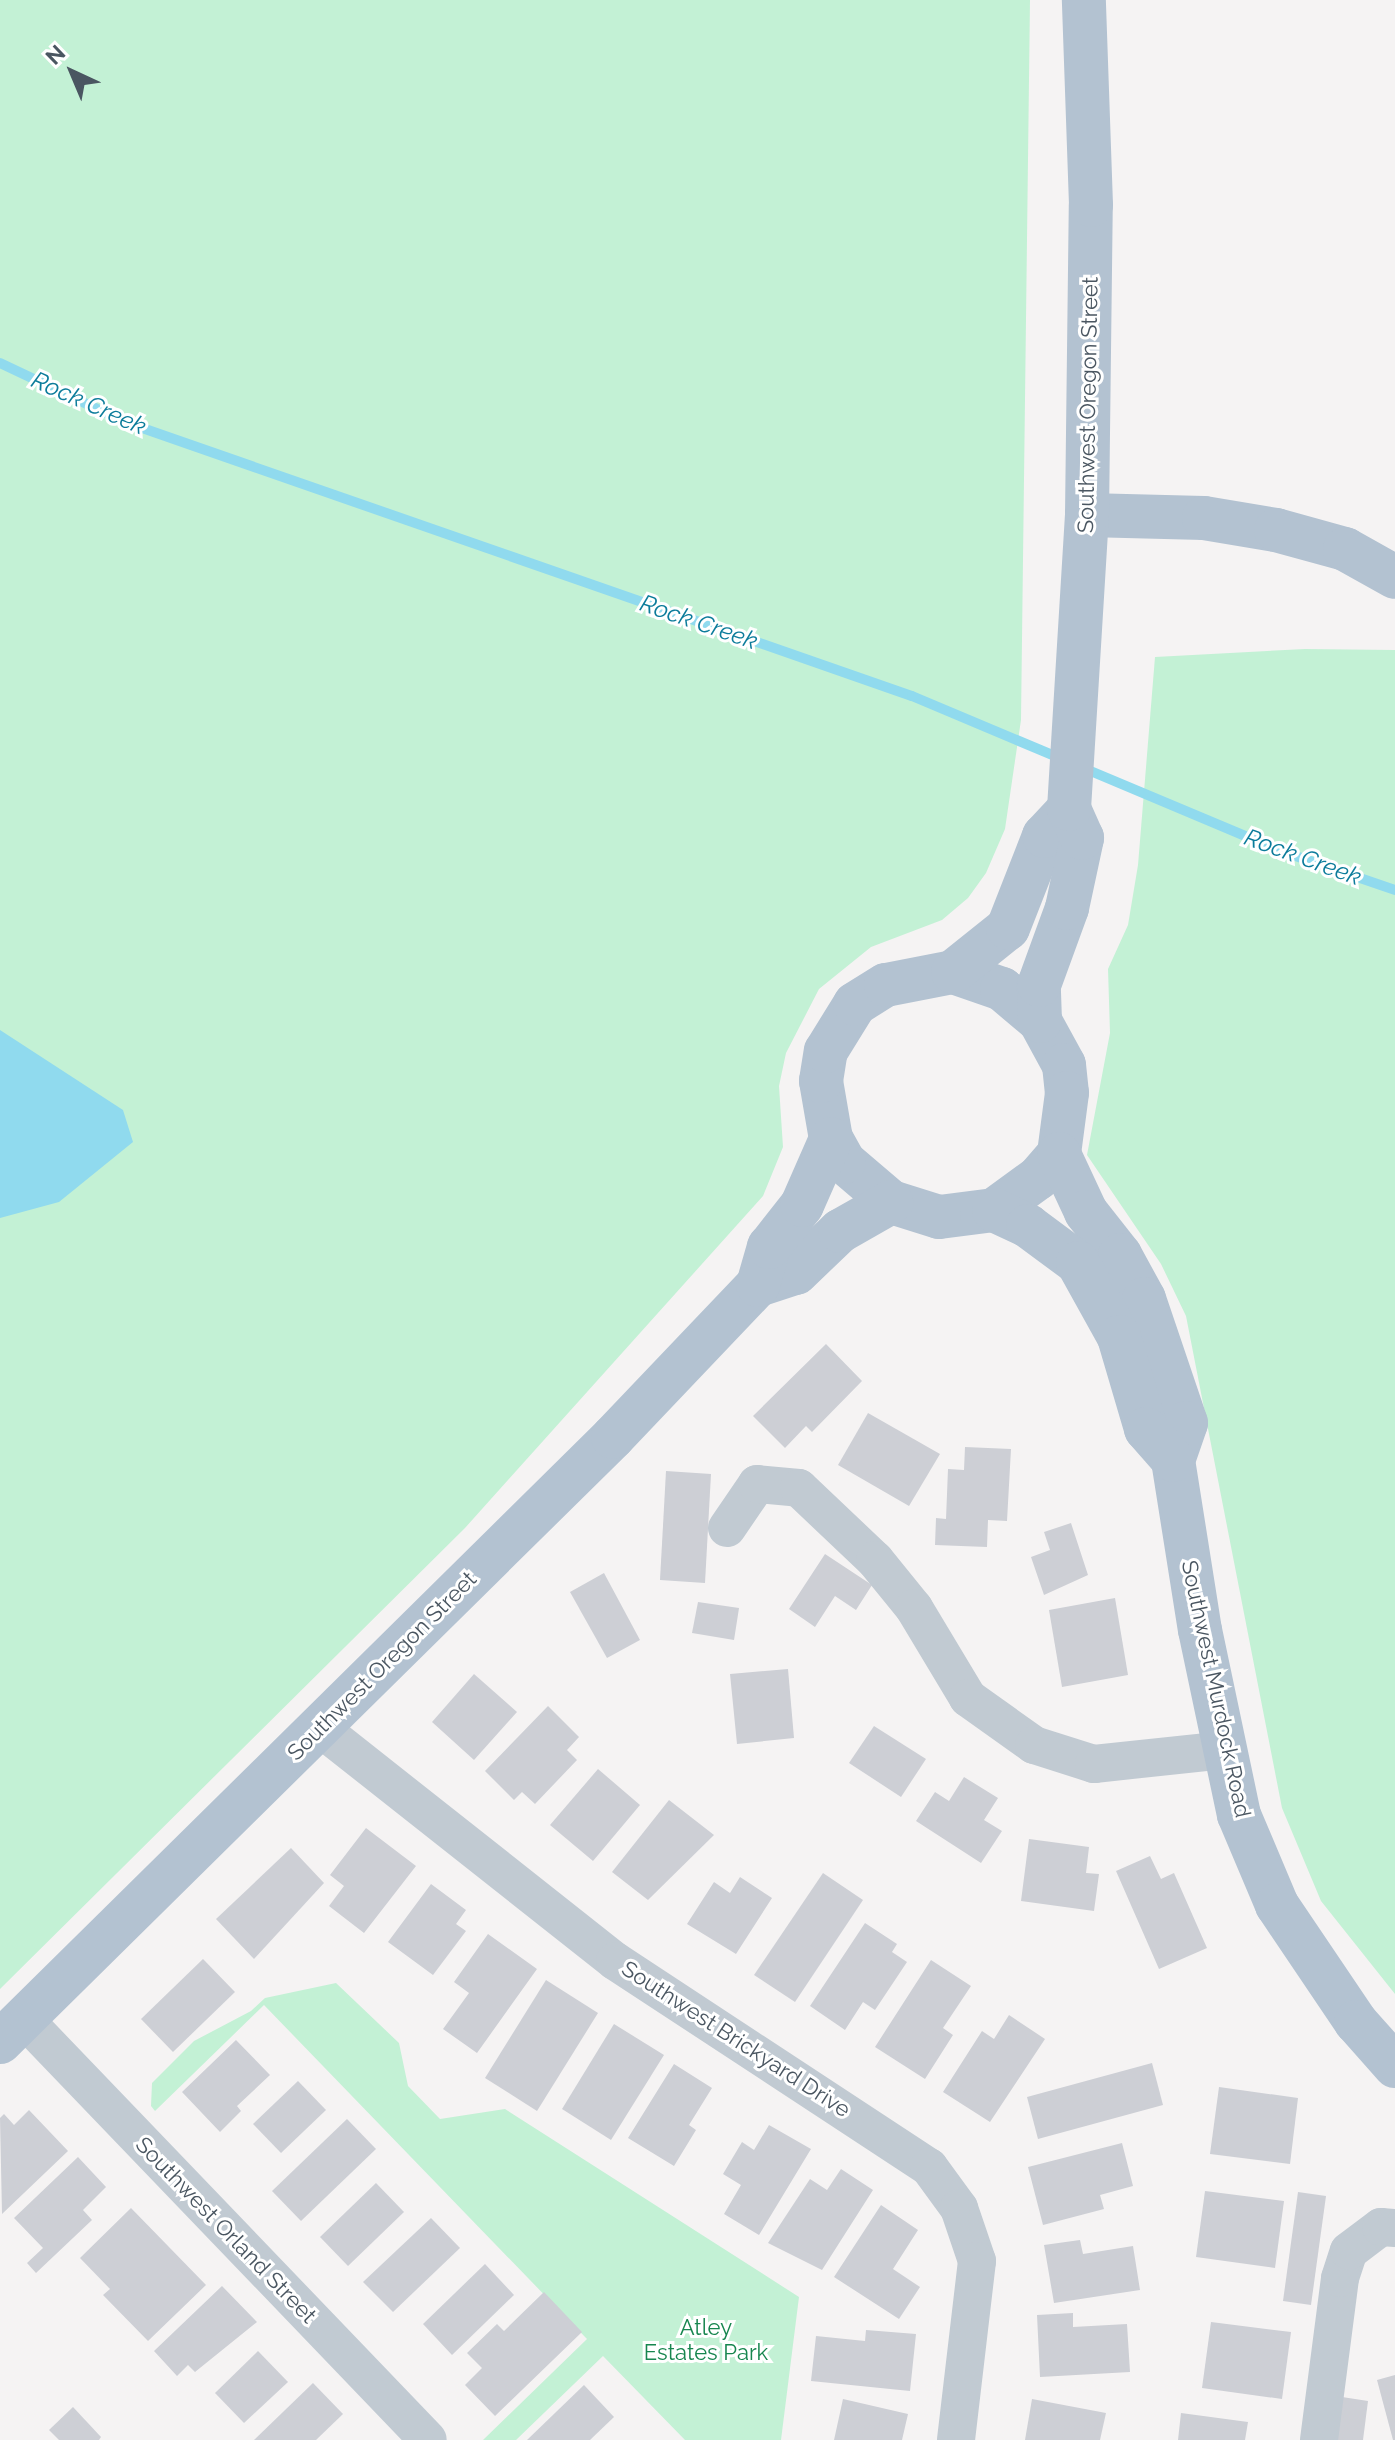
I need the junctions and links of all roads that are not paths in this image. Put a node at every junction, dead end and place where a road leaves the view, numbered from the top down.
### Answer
1 (1084, 0) edge
2 (1087, 515) junction
3 (1395, 577) edge
4 (1069, 809) junction
5 (953, 972) junction
6 (1040, 1021) junction
7 (831, 1139) junction
8 (1059, 1154) junction
9 (891, 1202) junction
10 (994, 1210) junction
11 (758, 1285) junction
12 (1173, 1460) junction
13 (727, 1528) dead end
14 (320, 1728) junction
15 (1224, 1750) junction
16 (12, 2031) edge
17 (1395, 2066) edge
18 (1395, 2228) edge
19 (428, 2440) edge
20 (956, 2440) edge
21 (1319, 2440) edge

1 - 2 main road, Southwest Oregon Street
2 - 3 main road
2 - 4 main road, Southwest Oregon Street
4 - 5 main road
4 - 6 main road, Southwest Oregon Street
5 - 6 main road, Southwest Oregon Street
5 - 7 main road
6 - 8 main road, Southwest Oregon Street
7 - 9 main road
7 - 11 main road, Southwest Oregon Street
8 - 10 main road
8 - 12 main road, Southwest Murdock Road
9 - 10 main road
9 - 11 main road, Southwest Oregon Street
10 - 12 main road
11 - 14 main road, Southwest Oregon Street
12 - 15 main road, Southwest Murdock Road
13 - 15 street
14 - 16 main road, Southwest Oregon Street
14 - 20 street, Southwest Brickyard Drive
15 - 17 main road, Southwest Murdock Road
16 - 19 street, Southwest Orland Street
18 - 21 street

